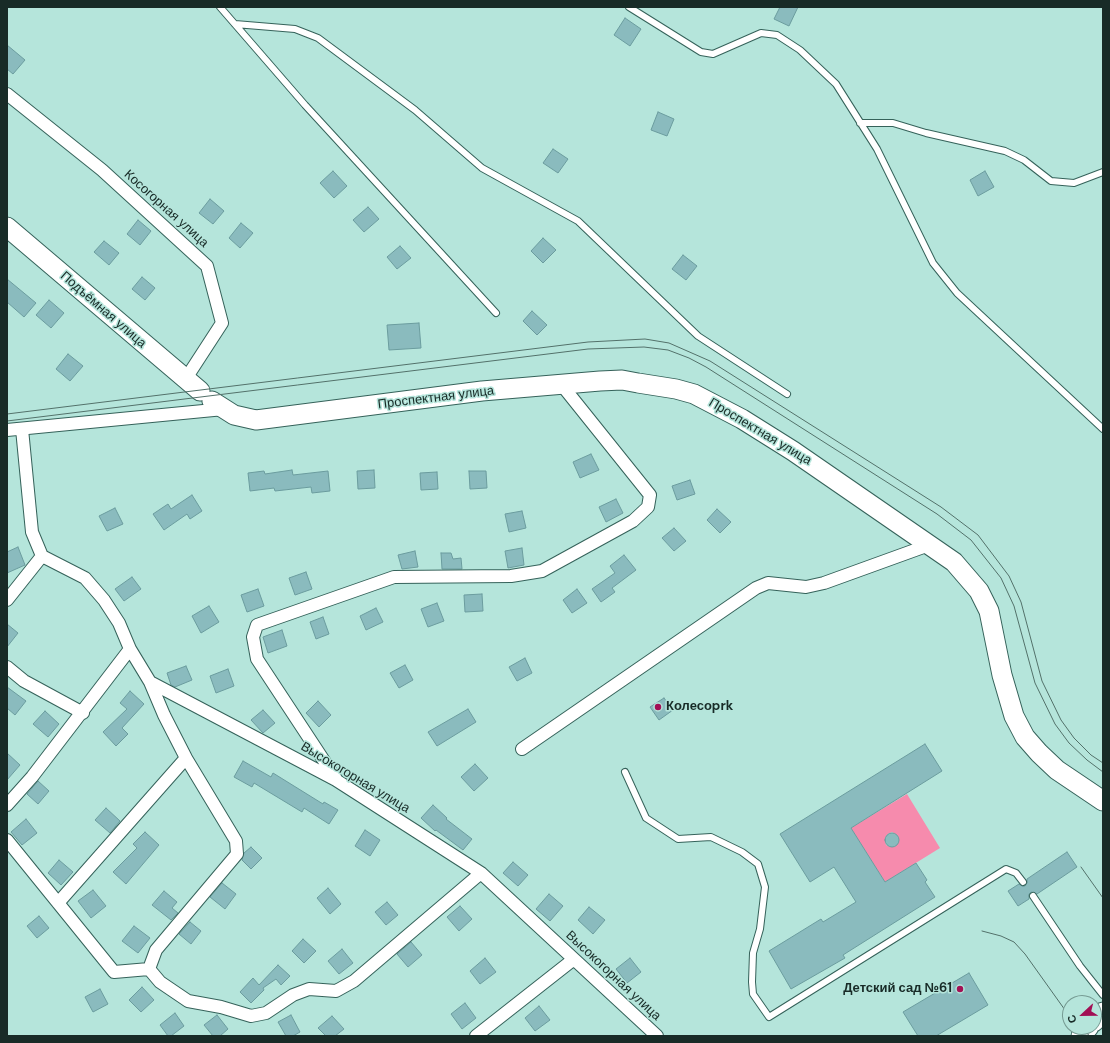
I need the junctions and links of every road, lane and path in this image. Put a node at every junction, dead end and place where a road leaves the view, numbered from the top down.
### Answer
1 (220, 7) edge
2 (629, 7) edge
3 (235, 24) junction
4 (7, 94) edge
5 (860, 123) junction
6 (1103, 172) edge
7 (7, 227) edge
8 (496, 314) dead end
9 (184, 380) junction
10 (561, 384) junction
11 (787, 394) dead end
12 (212, 401) junction
13 (22, 429) junction
14 (1103, 429) edge
15 (7, 430) edge
16 (929, 545) junction
17 (42, 556) junction
18 (7, 600) edge
19 (130, 649) junction
20 (7, 667) edge
21 (150, 682) junction
22 (83, 713) junction
23 (522, 749) dead end
24 (186, 758) junction
25 (625, 772) dead end
26 (336, 780) junction
27 (1103, 800) edge
28 (7, 805) edge
29 (7, 840) edge
30 (481, 873) junction
31 (1023, 882) dead end
32 (1033, 896) dead end
33 (58, 903) junction
34 (574, 959) junction
35 (149, 969) junction
36 (1103, 995) edge
37 (476, 1036) edge
38 (657, 1036) edge

1 - 3 lane
2 - 5 lane
3 - 8 lane
3 - 11 lane
4 - 9 street, Косогорная улица
5 - 6 lane
5 - 14 lane
7 - 9 main road, Подъёмная улица
9 - 12 main road, Подъёмная улица
10 - 12 main road, Проспектная улица
10 - 16 main road, Проспектная улица
10 - 26 street
12 - 13 street
13 - 15 street
13 - 17 street
16 - 23 street
16 - 27 main road, Проспектная улица
17 - 18 street
17 - 19 street
19 - 21 street
19 - 22 street
20 - 22 street
21 - 24 street
21 - 26 street, Высокогорная улица
22 - 28 street
24 - 33 street
24 - 35 street
25 - 31 lane
26 - 30 street, Высокогорная улица
29 - 33 street
30 - 34 street, Высокогорная улица
30 - 35 street
32 - 36 lane
33 - 35 street
34 - 37 street
34 - 38 street, Высокогорная улица

